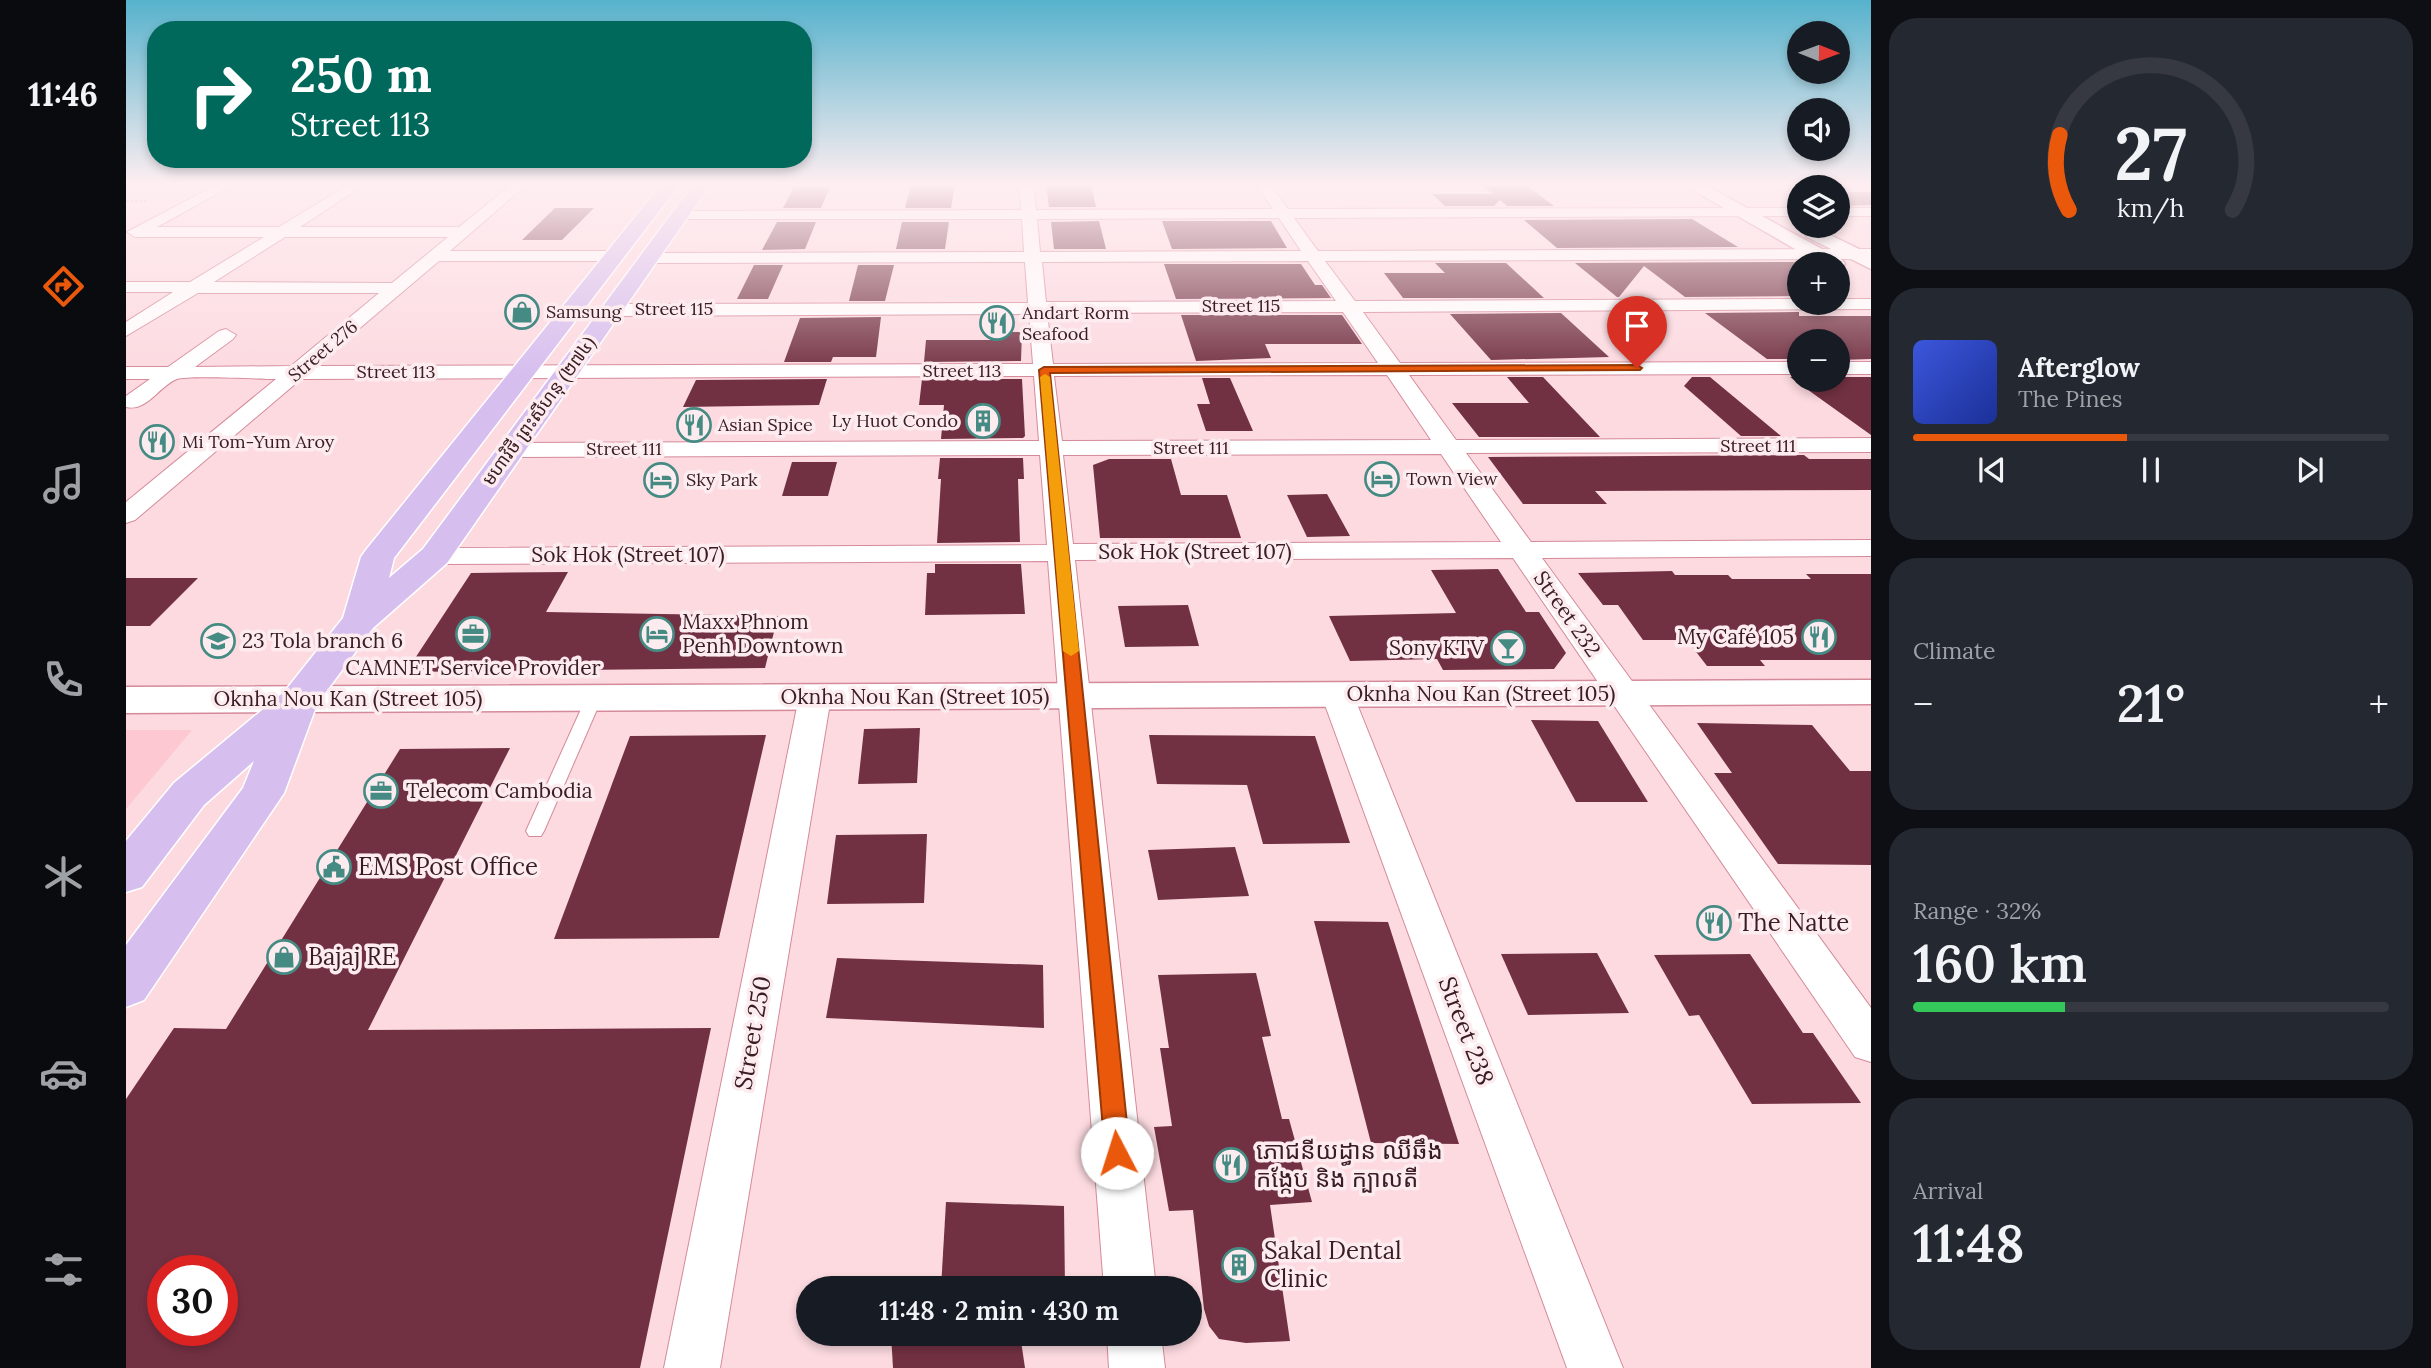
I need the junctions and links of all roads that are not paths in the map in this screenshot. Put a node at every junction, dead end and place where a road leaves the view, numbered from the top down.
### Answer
1 (255, 249) edge
2 (444, 249) edge
3 (620, 249) edge
4 (655, 249) edge
5 (1033, 249) edge
6 (1308, 249) edge
7 (1837, 249) edge
8 (1787, 254) edge
9 (435, 256) junction
10 (614, 256) junction
11 (1313, 256) junction
12 (1034, 257) junction
13 (648, 258) junction
14 (1854, 260) edge
15 (1871, 284) edge
16 (126, 287) edge
17 (194, 287) junction
18 (397, 288) junction
19 (1871, 304) edge
20 (1349, 306) junction
21 (1038, 307) junction
22 (611, 310) junction
23 (126, 330) edge
24 (226, 335) dead end
25 (1787, 368) edge
26 (1850, 368) edge
27 (1871, 368) edge
28 (1394, 369) junction
29 (1044, 370) junction
30 (522, 372) junction
31 (567, 372) junction
32 (126, 373) edge
33 (173, 373) junction
34 (297, 373) junction
35 (132, 402) dead end
36 (1871, 445) edge
37 (1450, 448) junction
38 (1052, 449) junction
39 (512, 450) junction
40 (126, 515) edge
41 (1871, 548) edge
42 (1522, 550) junction
43 (1061, 552) junction
44 (435, 556) junction
45 (360, 620) junction
46 (1871, 692) edge
47 (1623, 693) junction
48 (1337, 694) junction
49 (1075, 696) junction
50 (815, 697) junction
51 (594, 698) junction
52 (126, 700) edge
53 (299, 700) junction
54 (535, 831) dead end
55 (126, 874) edge
56 (126, 985) edge
57 (1871, 1043) edge
58 (1129, 1276) edge
59 (1135, 1346) edge
60 (692, 1368) edge
61 (1137, 1368) edge
62 (1595, 1368) edge

1 - 17 street
2 - 9 street, Street 276
3 - 10 main road, មហាវិថី ព្រះសីហនុ (២៧៤)
4 - 13 main road, មហាវិថី ព្រះសីហនុ (២៧៤)
5 - 12 street
6 - 11 street, Street 232
7 - 14 street
8 - 11 street
9 - 10 street
9 - 18 street, Street 276
10 - 30 main road, មហាវិថី ព្រះសីហនុ (២៧៤)
11 - 12 street
11 - 20 street, Street 232
12 - 13 street
12 - 21 street
13 - 22 main road, មហាវិថី ព្រះសីហនុ (២៧៤)
14 - 15 street
16 - 17 street
17 - 18 street
17 - 23 street
18 - 34 street, Street 276
19 - 20 street, Street 115
20 - 21 street, Street 115
20 - 28 street, Street 232
21 - 22 street, Street 115
21 - 29 street
22 - 31 main road, មហាវិថី ព្រះសីហនុ (២៧៤)
24 - 33 street
25 - 28 street, Street 113
26 - 27 street
28 - 29 street, Street 113
28 - 37 street, Street 232
29 - 31 street, Street 113
29 - 38 street
30 - 31 street, Street 113
30 - 34 street, Street 113
30 - 45 main road, មហាវិថី ព្រះសីហនុ (២៧៤)
31 - 39 main road, មហាវិថី ព្រះសីហនុ (២៧៤)
32 - 33 street, Street 113
33 - 34 street, Street 113
33 - 35 street
34 - 40 street, Street 276
36 - 37 street, Street 111
37 - 38 street, Street 111
37 - 42 street, Street 232
38 - 39 street, Street 111
38 - 43 street
39 - 44 main road, មហាវិថី ព្រះសីហនុ (២៧៤)
41 - 42 street, Sok Hok (Street 107)
42 - 43 street, Sok Hok (Street 107)
42 - 47 street, Street 232
43 - 44 street, Sok Hok (Street 107)
43 - 49 street
44 - 45 main road, មហាវិថី ព្រះសីហនុ (២៧៤)
45 - 53 main road, មហាវិថី ព្រះសីហនុ (២៧៤)
46 - 47 street, Oknha Nou Kan (Street 105)
47 - 48 street, Oknha Nou Kan (Street 105)
47 - 57 street, Street 232
48 - 49 street, Oknha Nou Kan (Street 105)
48 - 62 street, Street 238
49 - 50 street, Oknha Nou Kan (Street 105)
49 - 58 street
50 - 51 street, Oknha Nou Kan (Street 105)
50 - 60 street, Street 250
51 - 53 street, Oknha Nou Kan (Street 105)
51 - 54 lane
52 - 53 street, Oknha Nou Kan (Street 105)
53 - 55 main road, មហាវិថី ព្រះសីហនុ (២៧៤)
53 - 56 main road, មហាវិថី ព្រះសីហនុ (២៧៤)
59 - 61 street

